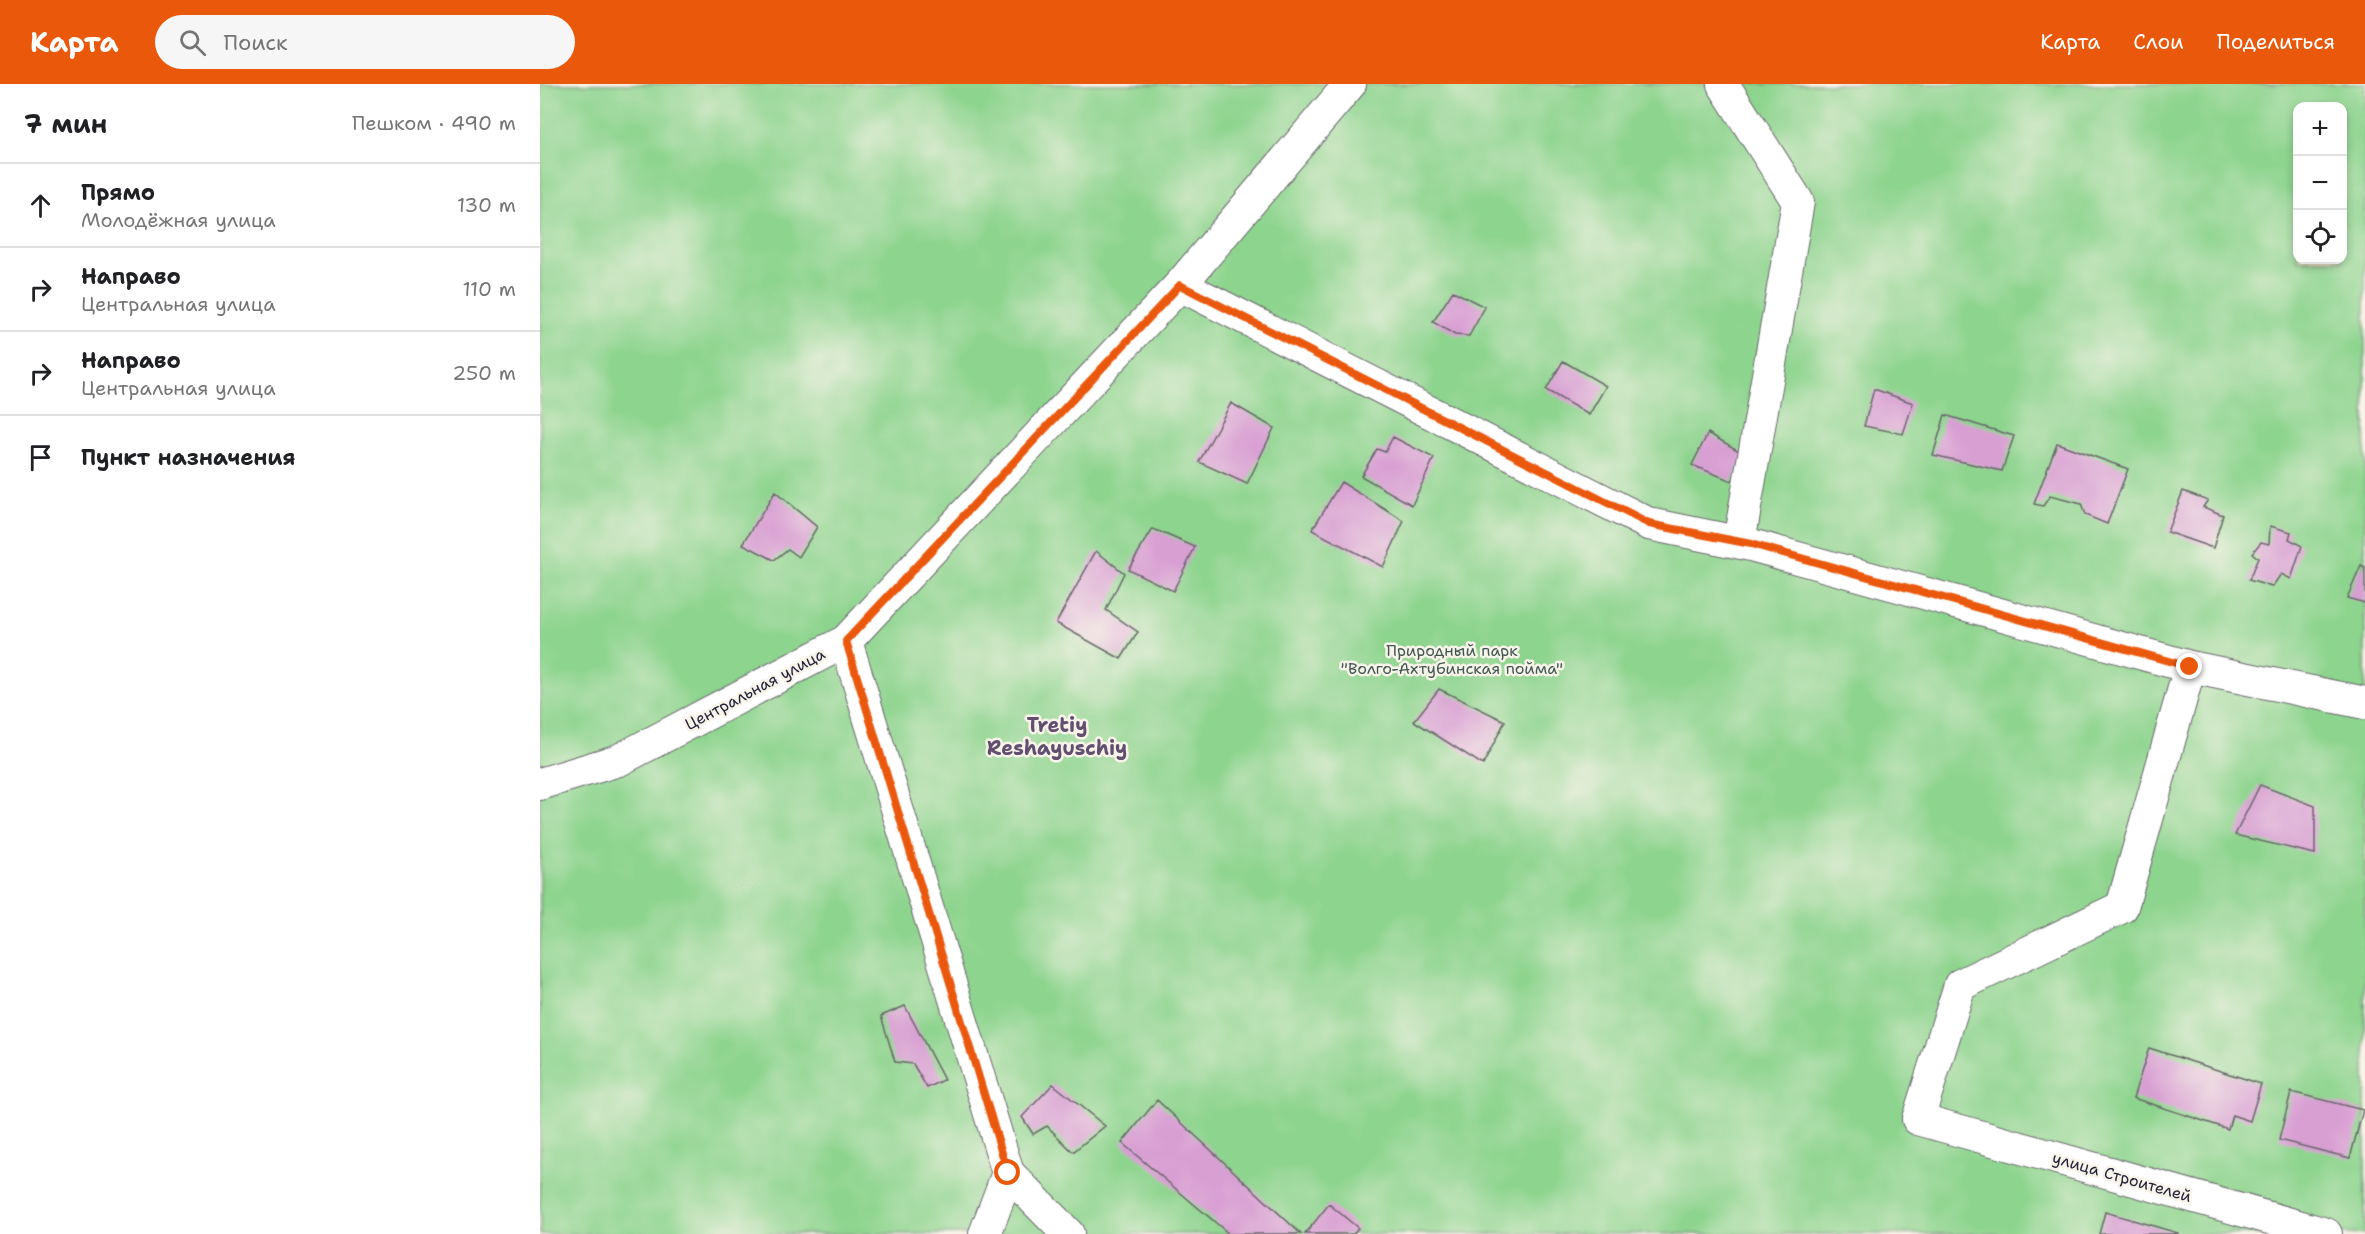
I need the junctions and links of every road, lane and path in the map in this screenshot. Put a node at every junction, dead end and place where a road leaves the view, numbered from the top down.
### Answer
1 (1350, 84) edge
2 (1723, 84) edge
3 (1180, 285) junction
4 (1739, 542) junction
5 (846, 641) junction
6 (2190, 667) junction
7 (2365, 703) edge
8 (540, 784) edge
9 (1008, 1173) junction
10 (985, 1234) edge
11 (1068, 1234) edge
12 (2326, 1234) edge

1 - 3 street, Центральная улица
2 - 4 street
3 - 4 street
3 - 5 street, Центральная улица
4 - 6 street
5 - 8 street, Центральная улица
5 - 9 street
6 - 7 street
6 - 12 street, улица Строителей
9 - 10 street
9 - 11 street

